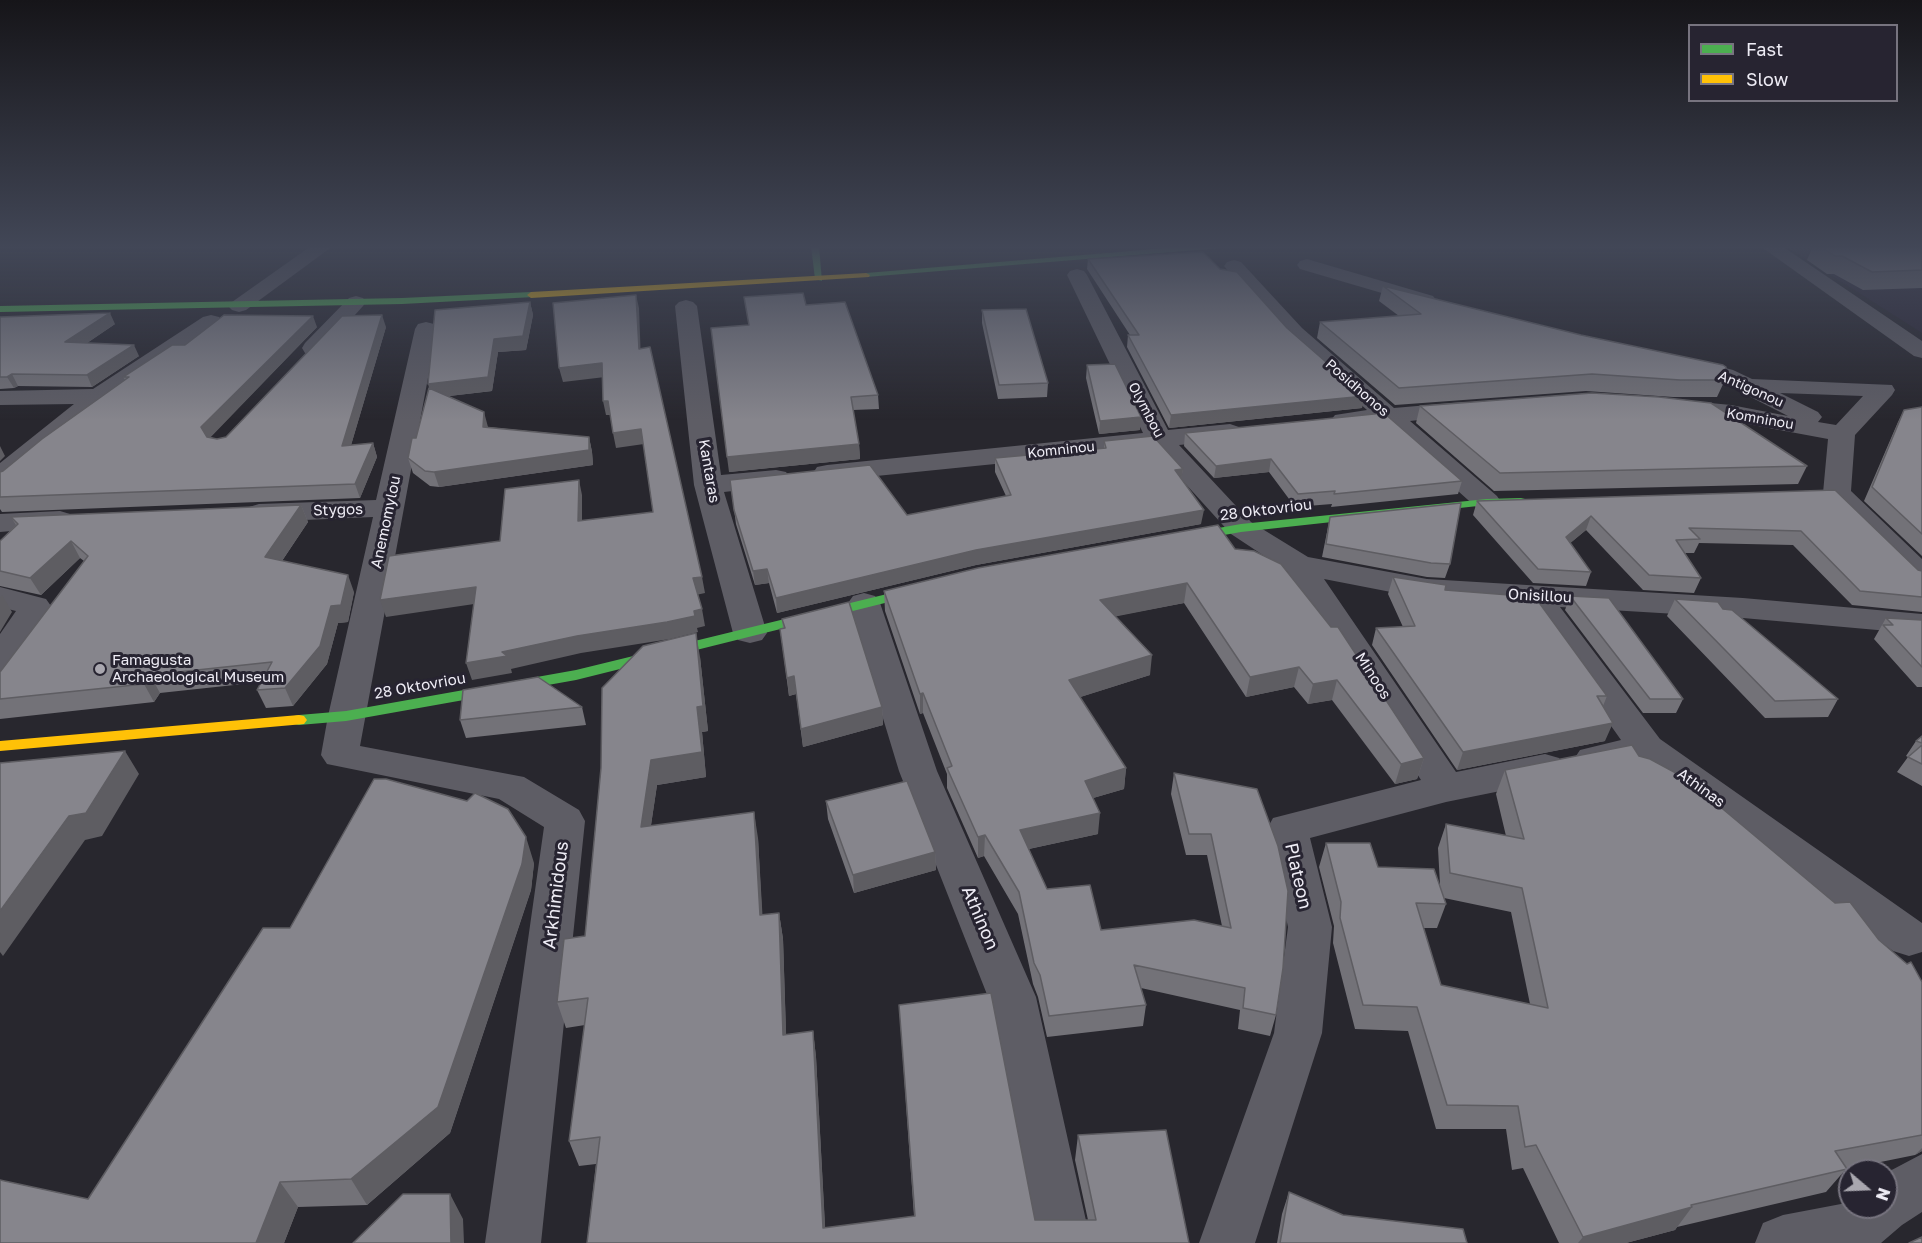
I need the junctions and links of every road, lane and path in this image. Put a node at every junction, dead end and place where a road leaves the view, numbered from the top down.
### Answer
1 (242, 304) edge
2 (297, 304) edge
3 (354, 304) edge
4 (1092, 304) edge
5 (1269, 304) edge
6 (1436, 304) edge
7 (1854, 304) edge
8 (239, 306) junction
9 (686, 306) dead end
10 (0, 309) edge
11 (1452, 309) edge
12 (211, 322) edge
13 (426, 328) dead end
14 (1922, 351) edge
15 (1664, 360) edge
16 (294, 368) edge
17 (1747, 385) junction
18 (99, 396) junction
19 (0, 398) edge
20 (1653, 404) edge
21 (1493, 407) edge
22 (1388, 415) junction
23 (1320, 423) edge
24 (1251, 430) edge
25 (1842, 434) junction
26 (1160, 440) junction
27 (0, 477) edge
28 (708, 485) junction
29 (1533, 501) edge
30 (1487, 502) junction
31 (389, 508) junction
32 (236, 514) edge
33 (82, 520) edge
34 (0, 523) edge
35 (1242, 528) junction
36 (1161, 543) edge
37 (1299, 565) junction
38 (1922, 576) edge
39 (942, 584) edge
40 (1535, 596) junction
41 (0, 597) edge
42 (864, 603) junction
43 (1922, 624) edge
44 (750, 633) junction
45 (0, 660) edge
46 (346, 716) junction
47 (0, 746) edge
48 (1647, 748) junction
49 (1446, 788) junction
50 (1914, 946) edge
51 (1922, 1181) edge
52 (1898, 1196) edge
53 (1867, 1219) edge
54 (513, 1243) edge
55 (1063, 1243) edge
56 (1227, 1243) edge
57 (1784, 1243) edge

1 - 8 street
2 - 8 main road
3 - 16 street
4 - 26 street, Olymbou
5 - 22 street, Posidhonos
6 - 11 street
7 - 14 street
8 - 10 main road
9 - 28 street, Kantaras
12 - 18 street
13 - 31 street, Anemomylou
15 - 17 street, Antigonou
17 - 25 street, Antigonou
17 - 25 street
18 - 19 street
18 - 27 street
20 - 25 street, Komninou
21 - 22 street
22 - 23 street
22 - 30 street, Posidhonos
24 - 26 street, Komninou
25 - 38 street
26 - 28 street, Komninou
26 - 35 street, Olymbou
28 - 44 street, Kantaras
29 - 30 main road, 28 Oktovriou
30 - 35 main road, 28 Oktovriou
31 - 32 street, Stygos
31 - 46 street, Anemomylou
33 - 34 street
35 - 36 main road, 28 Oktovriou
35 - 37 street, Onisillou
37 - 40 street, Onisillou
37 - 49 street, Minoos
39 - 42 main road, 28 Oktovriou
40 - 43 street, Onisillou
40 - 48 street, Athinas
41 - 45 street
42 - 44 main road, 28 Oktovriou
42 - 55 street, Athinon
44 - 46 main road, 28 Oktovriou
46 - 47 main road, 28 Oktovriou
46 - 54 street, Arkhimidous
48 - 49 street, Plateon
48 - 50 street, Athinas
49 - 56 street, Plateon
51 - 52 street
53 - 57 street

